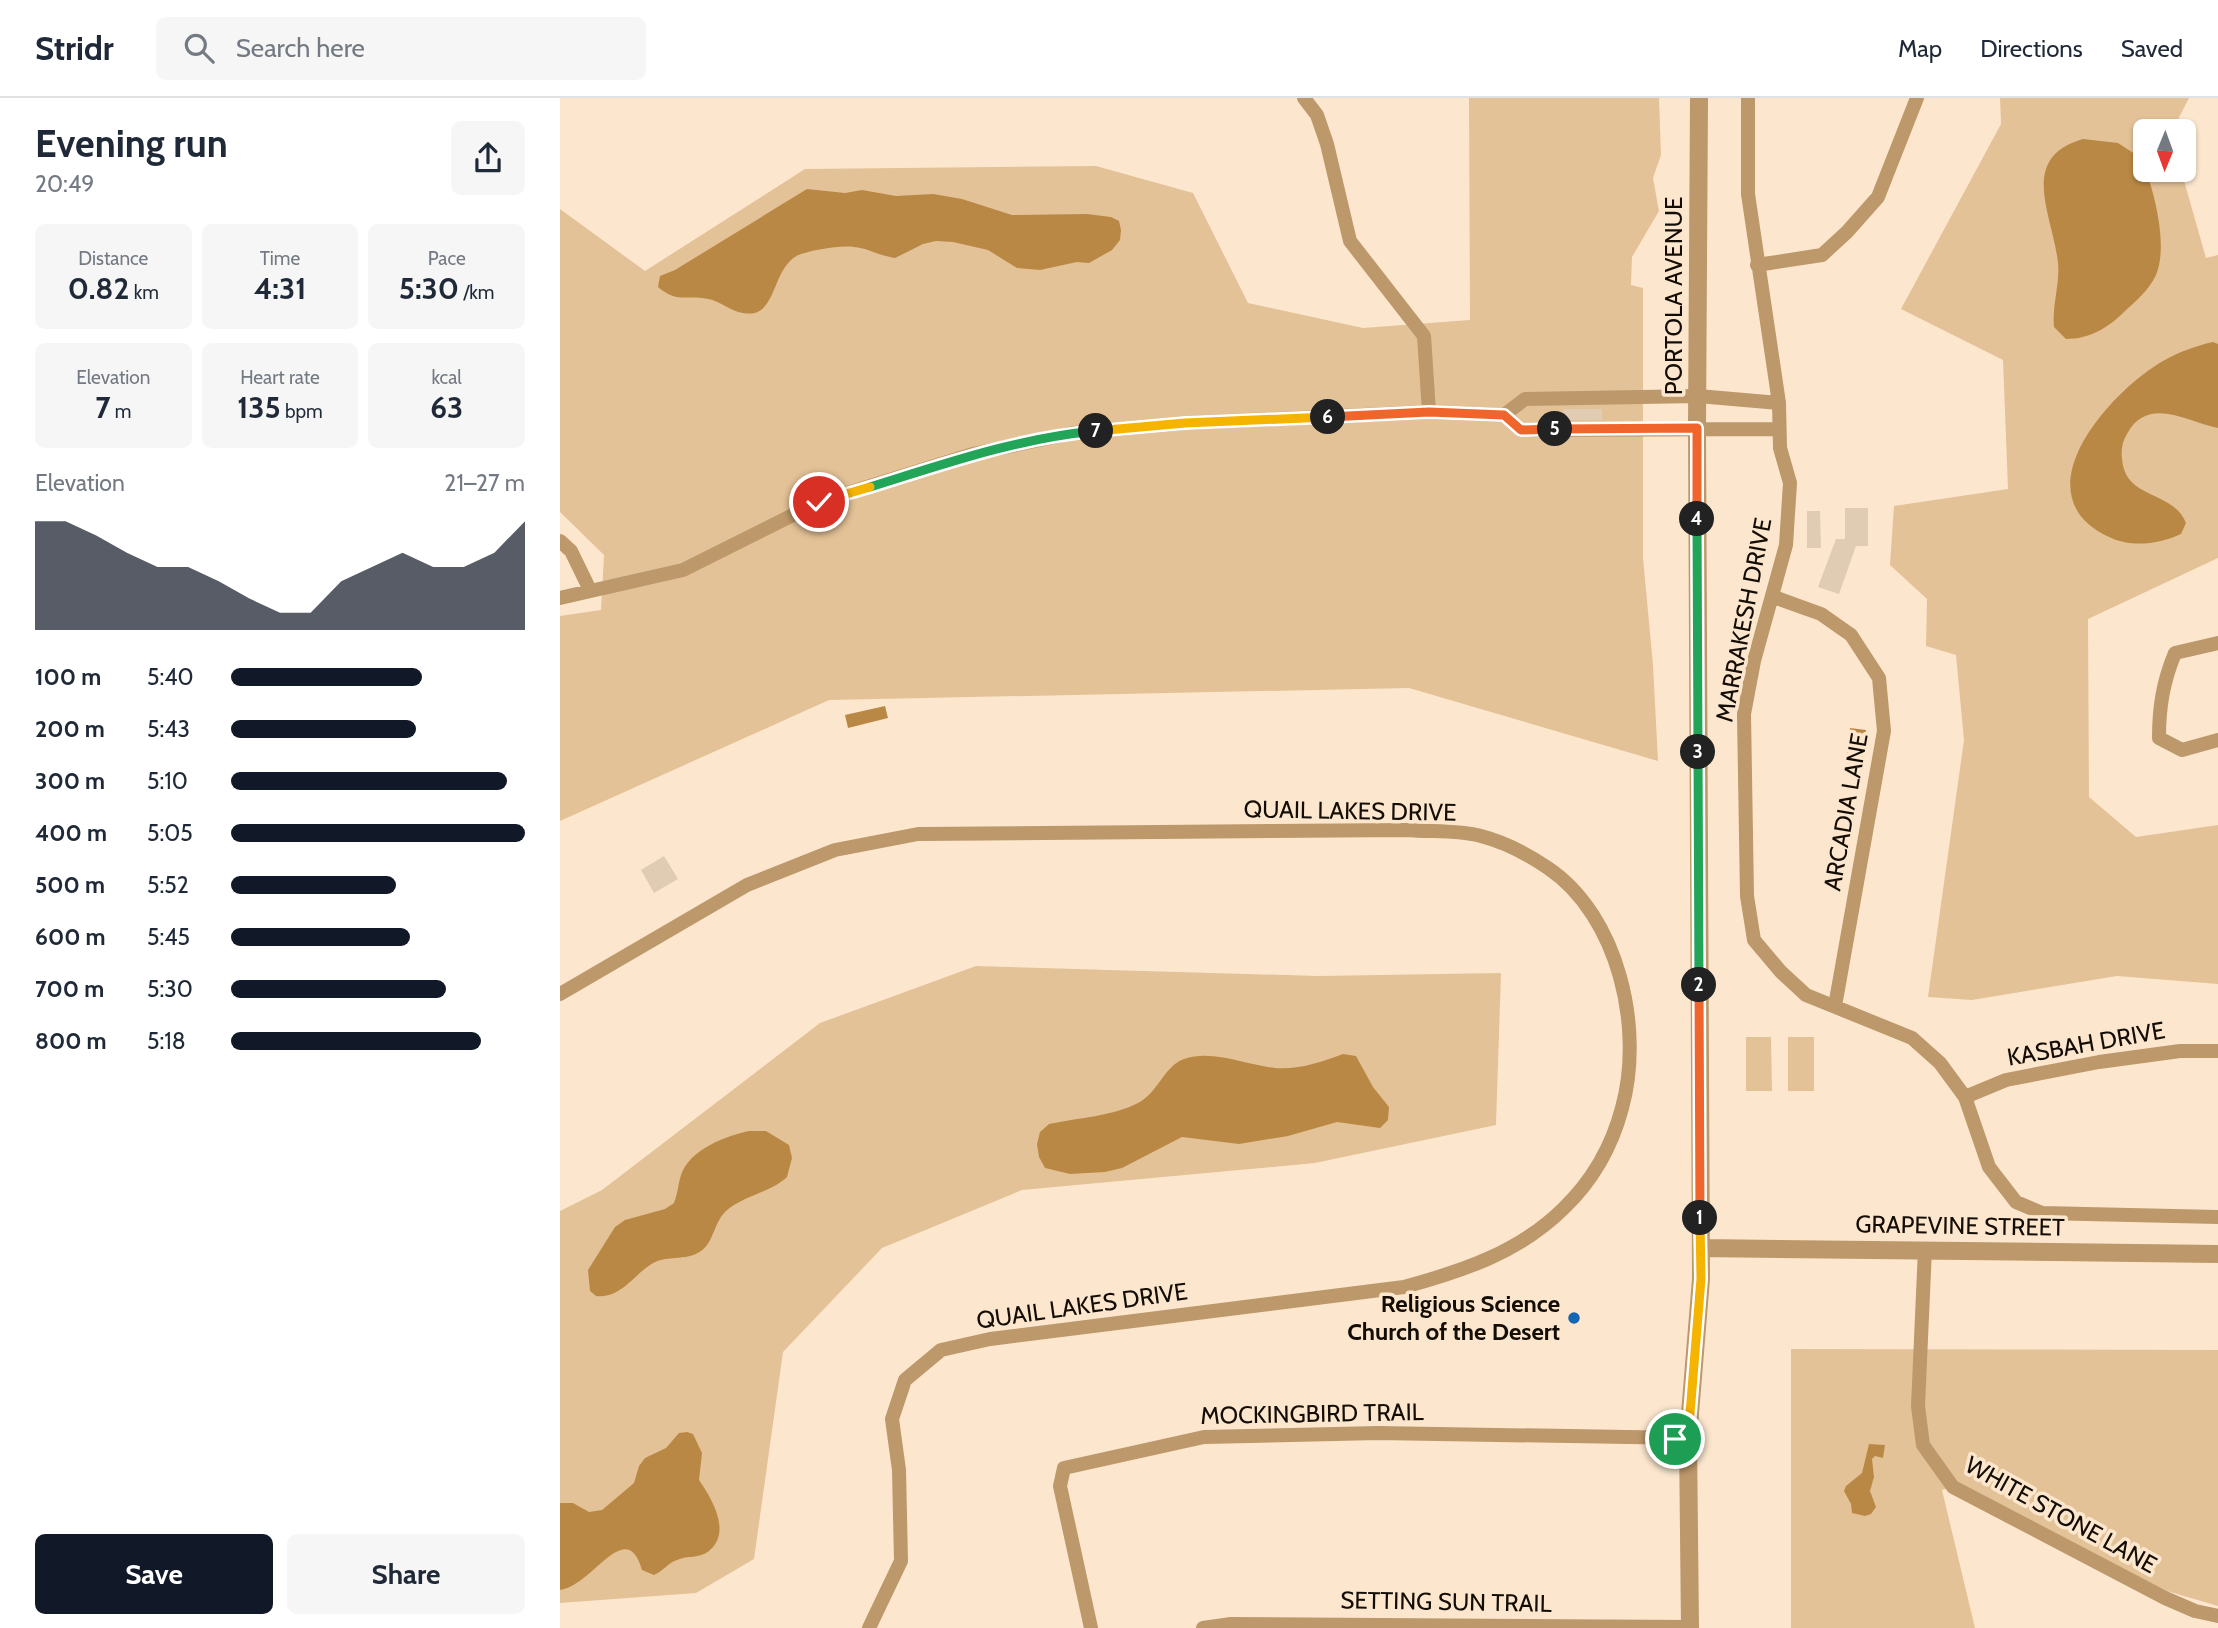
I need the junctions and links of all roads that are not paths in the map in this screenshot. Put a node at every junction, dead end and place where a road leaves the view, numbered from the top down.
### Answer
1 (1304, 98) edge
2 (1699, 98) edge
3 (1748, 98) edge
4 (1917, 98) edge
5 (1757, 265) junction
6 (1698, 396) junction
7 (1779, 403) junction
8 (1429, 412) junction
9 (1504, 415) junction
10 (1697, 428) junction
11 (1779, 429) junction
12 (560, 541) edge
13 (590, 590) junction
14 (1774, 597) junction
15 (560, 598) edge
16 (2218, 643) edge
17 (2218, 740) edge
18 (560, 994) edge
19 (1835, 1006) junction
20 (2218, 1051) edge
21 (1965, 1097) junction
22 (2218, 1217) edge
23 (1701, 1248) junction
24 (1925, 1249) junction
25 (2218, 1254) edge
26 (1688, 1438) junction
27 (2218, 1616) edge
28 (869, 1628) edge
29 (1091, 1628) edge
30 (1203, 1628) edge
31 (1690, 1628) edge

1 - 8 street
2 - 6 street, PORTOLA AVENUE
3 - 5 street, MARRAKESH DRIVE
4 - 5 street
5 - 7 street, MARRAKESH DRIVE
6 - 7 street
6 - 9 street
6 - 10 street, PORTOLA AVENUE
7 - 11 street, MARRAKESH DRIVE
8 - 9 street
8 - 13 street
9 - 10 street
10 - 11 street
10 - 23 street, PORTOLA AVENUE
11 - 14 street, MARRAKESH DRIVE
12 - 13 street
13 - 15 street
14 - 19 street, MARRAKESH DRIVE
14 - 19 street, ARCADIA LANE
16 - 17 street
18 - 28 street, QUAIL LAKES DRIVE
19 - 21 street, MARRAKESH DRIVE
20 - 21 street, KASBAH DRIVE
21 - 22 street, MARRAKESH DRIVE
23 - 24 street, GRAPEVINE STREET
23 - 26 street, PORTOLA AVENUE
24 - 25 street, GRAPEVINE STREET
24 - 27 street, WHITE STONE LANE
26 - 29 street, MOCKINGBIRD TRAIL
26 - 31 street, PORTOLA AVENUE
30 - 31 street, SETTING SUN TRAIL

